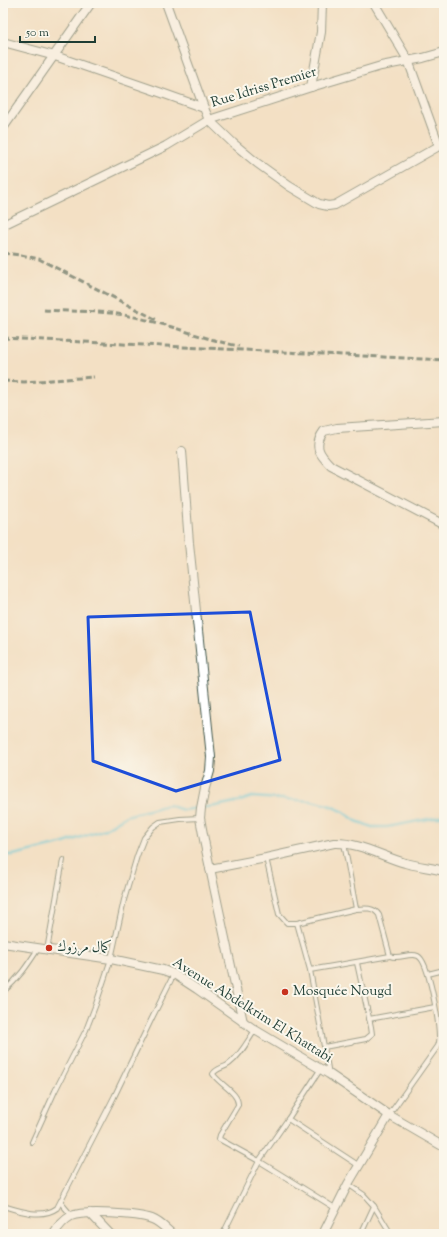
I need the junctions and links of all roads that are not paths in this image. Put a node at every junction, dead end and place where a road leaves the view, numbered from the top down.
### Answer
1 (92, 3) edge
2 (166, 3) edge
3 (322, 3) edge
4 (374, 3) edge
5 (3, 42) edge
6 (444, 52) edge
7 (55, 56) junction
8 (408, 60) junction
9 (311, 87) junction
10 (204, 108) junction
11 (209, 120) junction
12 (3, 128) edge
13 (441, 145) edge
14 (3, 225) edge
15 (444, 421) edge
16 (182, 451) dead end
17 (444, 525) edge
18 (200, 818) junction
19 (344, 842) junction
20 (266, 858) junction
21 (63, 860) dead end
22 (210, 869) junction
23 (444, 871) edge
24 (356, 909) junction
25 (297, 923) junction
26 (3, 943) edge
27 (38, 948) junction
28 (48, 950) junction
29 (390, 956) junction
30 (111, 959) junction
31 (357, 963) junction
32 (310, 970) junction
33 (444, 970) edge
34 (174, 974) junction
35 (428, 974) junction
36 (3, 992) edge
37 (435, 1007) junction
38 (369, 1020) junction
39 (243, 1022) junction
40 (255, 1030) junction
41 (324, 1047) junction
42 (320, 1070) junction
43 (329, 1074) junction
44 (389, 1115) junction
45 (288, 1119) junction
46 (32, 1142) dead end
47 (444, 1147) edge
48 (259, 1160) junction
49 (358, 1165) junction
50 (348, 1184) junction
51 (61, 1203) junction
52 (3, 1206) edge
53 (374, 1206) junction
54 (335, 1208) junction
55 (90, 1213) junction
56 (72, 1216) junction
57 (54, 1234) edge
58 (110, 1234) edge
59 (172, 1234) edge
60 (223, 1234) edge
61 (323, 1234) edge
62 (360, 1234) edge
63 (391, 1234) edge

1 - 7 street
2 - 10 street
3 - 9 street
4 - 8 street
5 - 7 street, Rue Idriss Premier
6 - 8 street, Rue Idriss Premier
7 - 10 street, Rue Idriss Premier
7 - 12 street
8 - 9 street, Rue Idriss Premier
8 - 13 street
9 - 11 street, Rue Idriss Premier
10 - 11 street, Rue Idriss Premier
11 - 13 street
11 - 14 street
15 - 17 street
16 - 18 street
18 - 22 street
18 - 30 lane
19 - 20 street
19 - 23 street
19 - 24 lane
20 - 22 street
20 - 25 lane
21 - 28 lane
22 - 39 street
24 - 25 lane
24 - 29 lane
25 - 32 lane
26 - 27 street, Avenue Abdelkrim El Khattabi
27 - 28 street, Avenue Abdelkrim El Khattabi
27 - 36 lane
28 - 30 street, Avenue Abdelkrim El Khattabi
29 - 31 lane
29 - 35 lane
30 - 34 street, Avenue Abdelkrim El Khattabi
30 - 46 lane
31 - 32 lane
31 - 38 lane
32 - 41 lane
33 - 35 lane
34 - 39 street, Avenue Abdelkrim El Khattabi
34 - 51 lane
35 - 37 lane
37 - 38 lane
37 - 44 lane
38 - 41 lane
39 - 40 street, Avenue Abdelkrim El Khattabi
40 - 42 street, Avenue Abdelkrim El Khattabi
40 - 48 lane
41 - 43 lane
42 - 43 street, Avenue Abdelkrim El Khattabi
42 - 45 lane
43 - 44 street, Avenue Abdelkrim El Khattabi
44 - 47 street, Avenue Abdelkrim El Khattabi
44 - 49 street
45 - 48 lane
45 - 49 lane
48 - 54 lane
48 - 60 lane
49 - 50 street
50 - 53 lane
50 - 54 street
51 - 52 lane
51 - 56 lane
53 - 62 lane
53 - 63 lane
54 - 61 street
55 - 56 street
55 - 58 street
55 - 59 street
56 - 57 street

